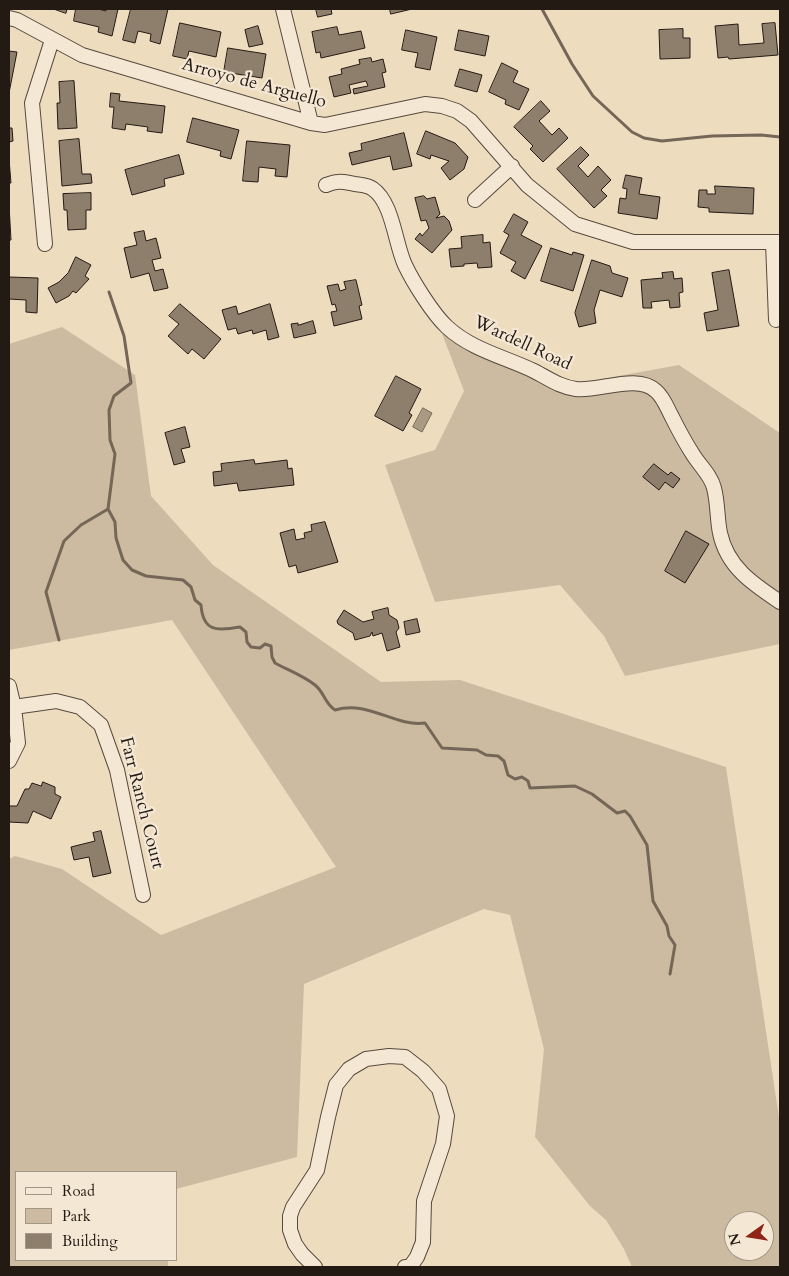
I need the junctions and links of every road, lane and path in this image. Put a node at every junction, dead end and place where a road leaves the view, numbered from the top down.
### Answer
1 (283, 9) edge
2 (9, 18) edge
3 (52, 40) junction
4 (311, 123) junction
5 (512, 166) junction
6 (326, 185) dead end
7 (475, 200) dead end
8 (777, 242) edge
9 (45, 244) dead end
10 (776, 320) dead end
11 (780, 602) edge
12 (9, 686) edge
13 (14, 707) junction
14 (9, 761) edge
15 (143, 895) dead end
16 (316, 1267) edge
17 (405, 1267) edge
18 (411, 1267) edge

1 - 4 street
2 - 3 street, Arroyo de Arguello
3 - 4 street, Arroyo de Arguello
3 - 9 street
4 - 5 street, Arroyo de Arguello
5 - 7 street
5 - 8 street, Arroyo de Arguello
6 - 11 street, Wardell Road
8 - 10 street
12 - 13 street
13 - 14 street
13 - 15 street, Farr Ranch Court
16 - 18 street
17 - 18 street

